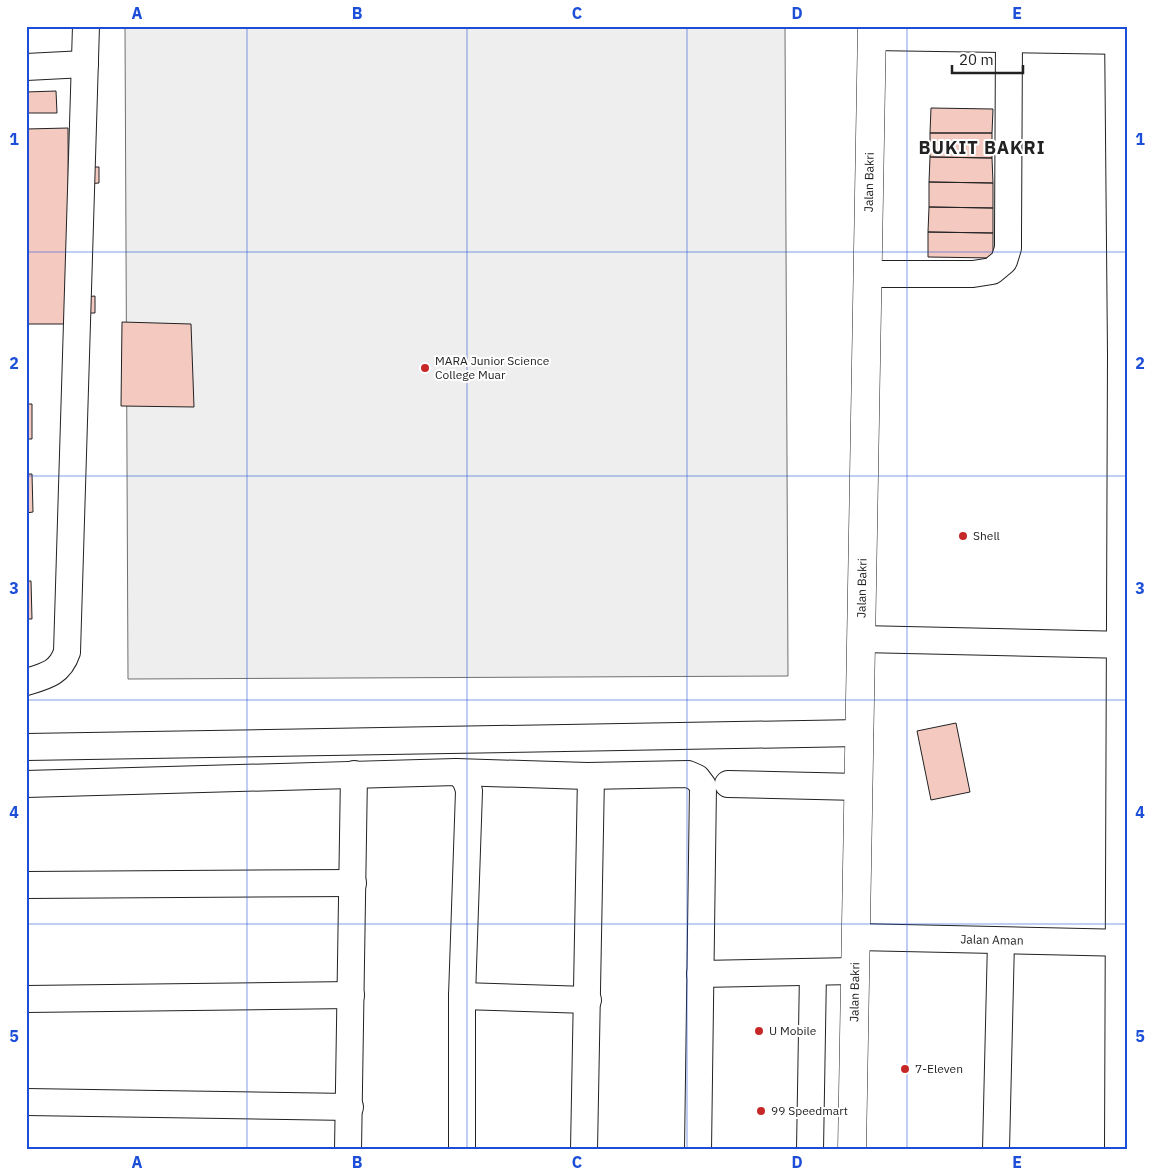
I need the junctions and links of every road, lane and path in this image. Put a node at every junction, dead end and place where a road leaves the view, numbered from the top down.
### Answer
1 (86, 26) edge
2 (872, 31) edge
3 (1122, 36) edge
4 (1009, 39) junction
5 (84, 64) junction
6 (26, 67) edge
7 (868, 274) junction
8 (1125, 355) edge
9 (861, 639) junction
10 (1114, 644) edge
11 (26, 682) edge
12 (860, 733) junction
13 (26, 747) edge
14 (456, 772) junction
15 (354, 774) junction
16 (591, 776) junction
17 (26, 784) edge
18 (728, 784) dead end
19 (859, 788) junction
20 (353, 883) junction
21 (26, 885) edge
22 (856, 937) junction
23 (1001, 941) junction
24 (1123, 943) edge
25 (855, 971) junction
26 (813, 972) junction
27 (700, 974) junction
28 (351, 995) junction
29 (462, 996) junction
30 (26, 1000) edge
31 (588, 1000) junction
32 (26, 1102) edge
33 (350, 1106) junction
34 (348, 1150) edge
35 (462, 1150) edge
36 (584, 1150) edge
37 (698, 1150) edge
38 (810, 1150) edge
39 (852, 1150) edge
40 (996, 1150) edge
41 (1118, 1150) edge

1 - 5 street
2 - 4 street
2 - 7 main road, Jalan Bakri
3 - 4 street
3 - 8 street
4 - 7 street
5 - 6 street
5 - 11 street
7 - 9 main road, Jalan Bakri
8 - 10 street
9 - 10 street
9 - 12 main road, Jalan Bakri
10 - 24 street
12 - 13 street
12 - 19 main road, Jalan Bakri
14 - 15 street
14 - 16 street
14 - 29 street
15 - 17 street
15 - 20 street
16 - 27 street
16 - 31 street
18 - 19 street
19 - 22 main road, Jalan Bakri
20 - 21 street
20 - 28 street
22 - 23 street, Jalan Aman
22 - 25 main road, Jalan Bakri
23 - 24 street, Jalan Aman
23 - 40 street
24 - 41 street
25 - 26 street
25 - 39 main road, Jalan Bakri
26 - 27 street
26 - 38 street
27 - 37 street
28 - 30 street
28 - 33 street
29 - 31 street
29 - 35 street
31 - 36 street
32 - 33 street
33 - 34 street

